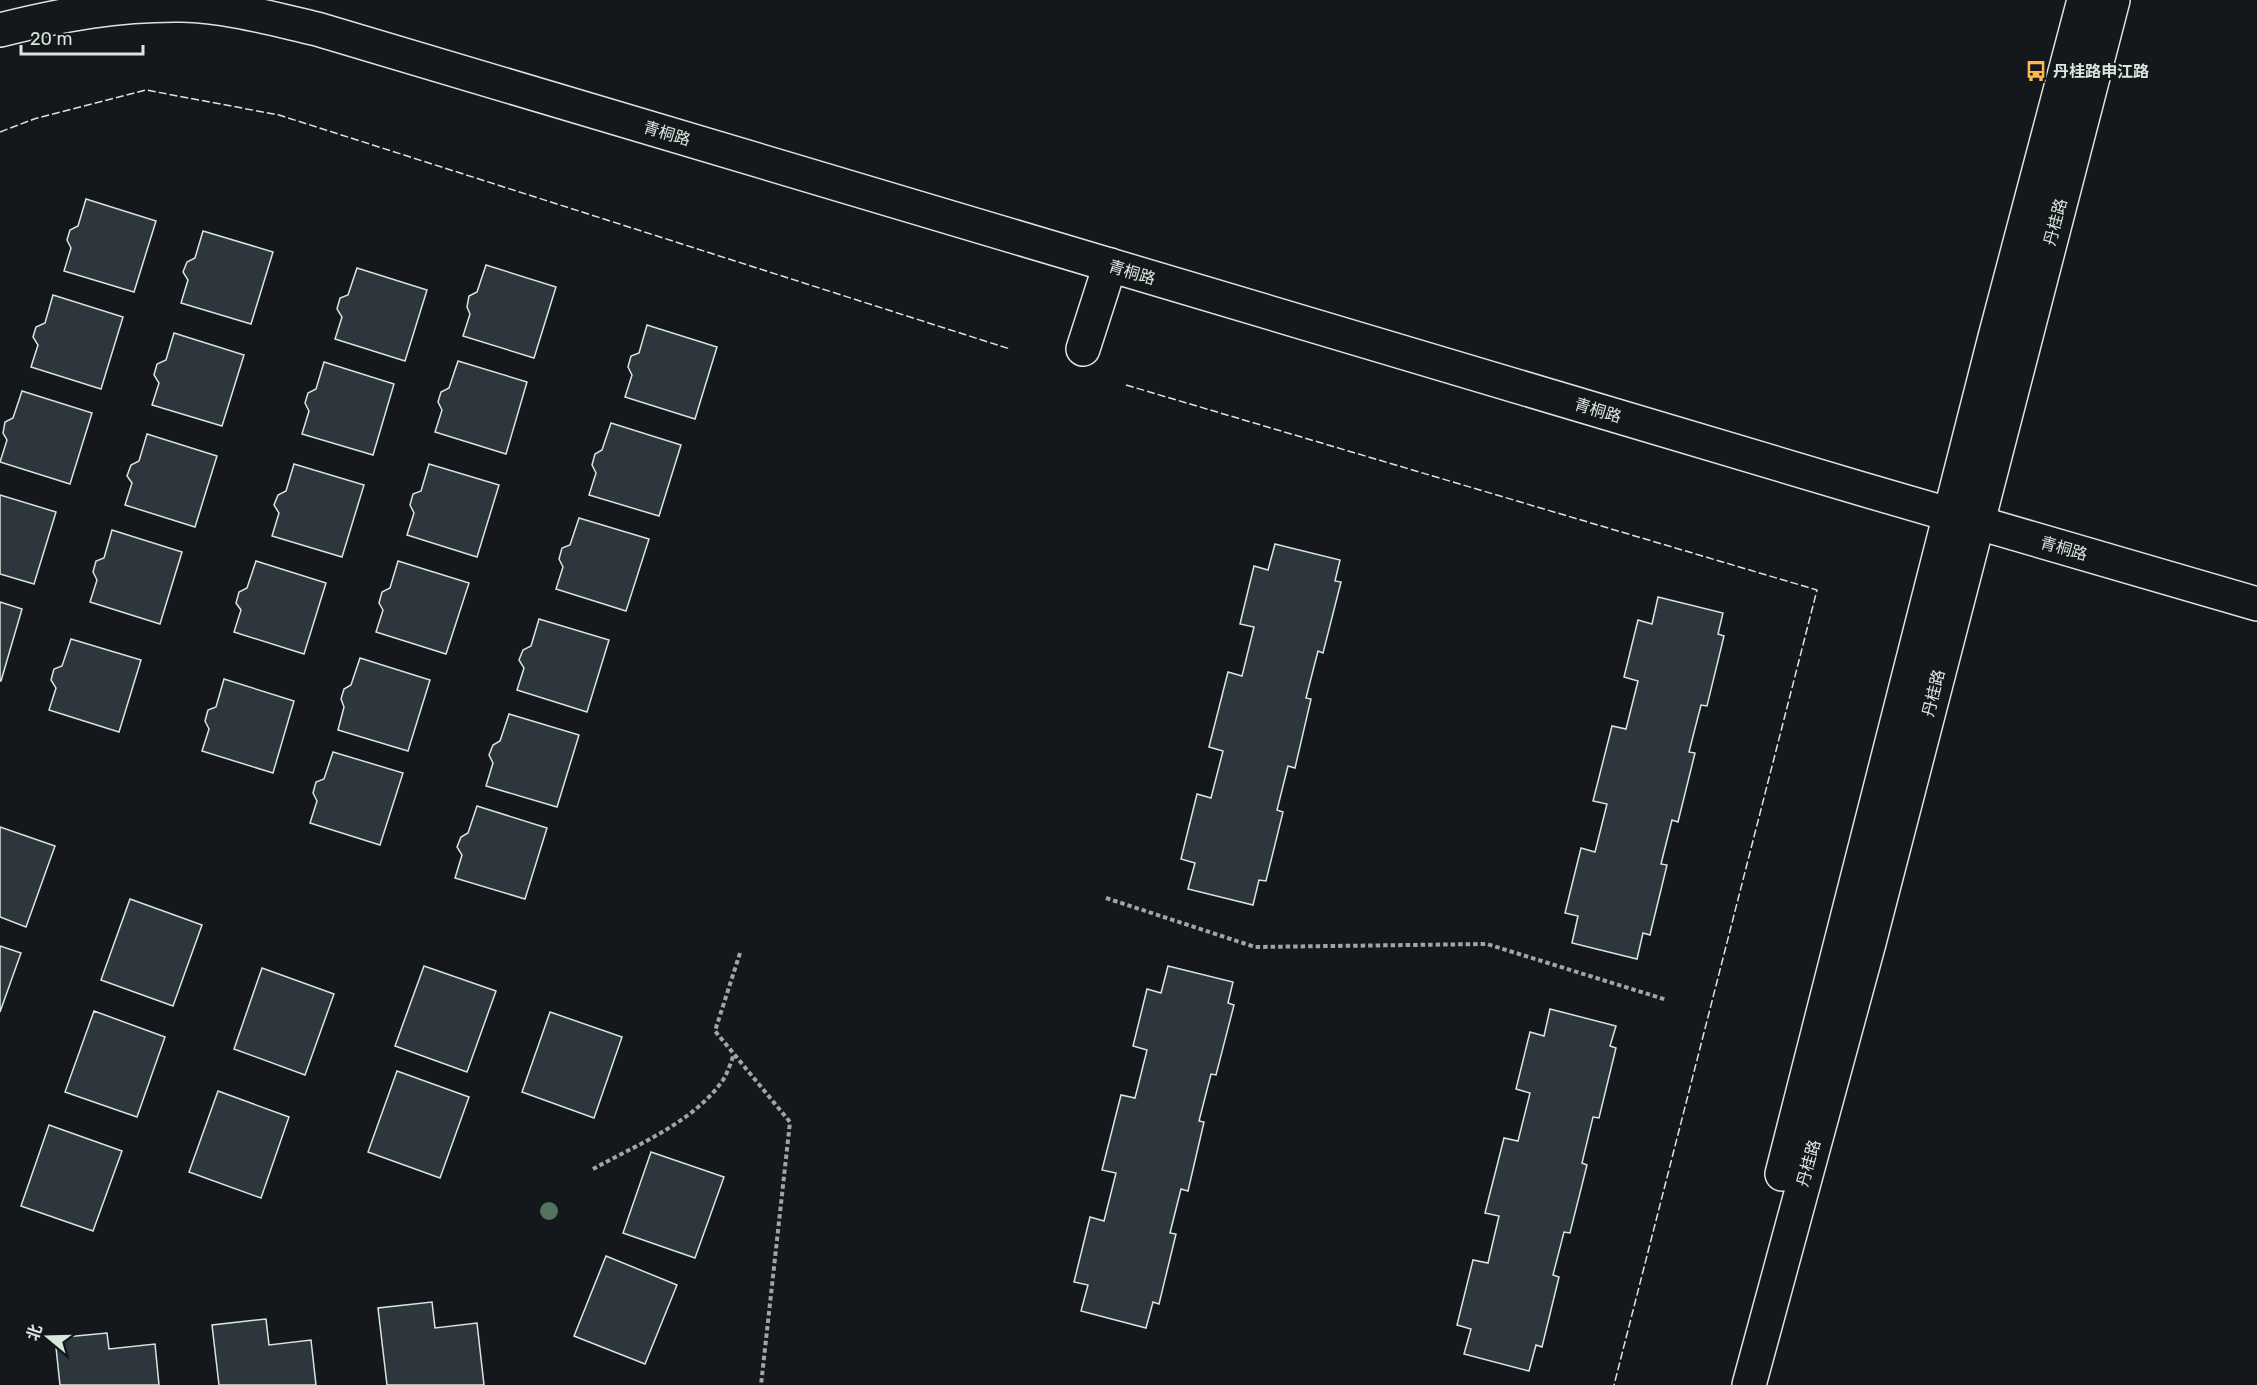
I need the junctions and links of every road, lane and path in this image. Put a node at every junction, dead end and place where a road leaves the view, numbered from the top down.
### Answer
1 (2084, 0) edge
2 (2113, 0) edge
3 (0, 30) edge
4 (1110, 265) junction
5 (1083, 349) dead end
6 (1964, 519) junction
7 (2257, 604) edge
8 (1106, 898) dead end
9 (740, 953) dead end
10 (1667, 1000) dead end
11 (734, 1054) junction
12 (593, 1169) dead end
13 (1741, 1375) edge
14 (761, 1385) edge

1 - 6 street, 丹桂路
2 - 6 street, 丹桂路
3 - 4 street, 青桐路
4 - 5 street
4 - 6 street, 青桐路
6 - 7 street, 青桐路
6 - 13 street, 丹桂路
8 - 10 path
9 - 11 path
11 - 12 path
11 - 14 path

